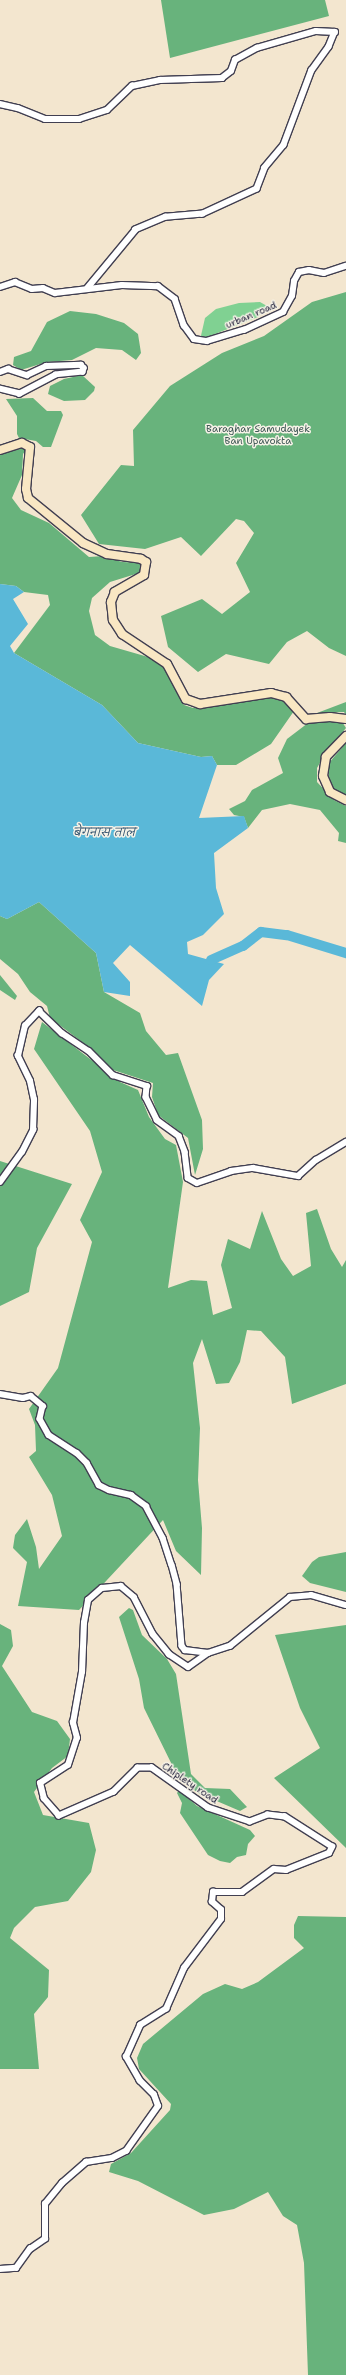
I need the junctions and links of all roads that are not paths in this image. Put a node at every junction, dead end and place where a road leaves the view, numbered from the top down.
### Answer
1 (0, 104) edge
2 (346, 266) edge
3 (0, 287) edge
4 (88, 288) junction
5 (0, 372) edge
6 (0, 389) edge
7 (0, 450) edge
8 (346, 719) edge
9 (346, 736) edge
10 (346, 800) edge
11 (346, 1142) edge
12 (0, 1182) edge
13 (0, 1394) edge
14 (346, 1605) edge
15 (208, 1653) junction
16 (0, 2269) edge

1 - 4 street
2 - 4 street, urban road
3 - 4 street, urban road
5 - 6 street
7 - 8 main road
9 - 10 main road
11 - 12 street
13 - 15 street
14 - 15 street, Chiplety road
15 - 16 street, Chiplety road

